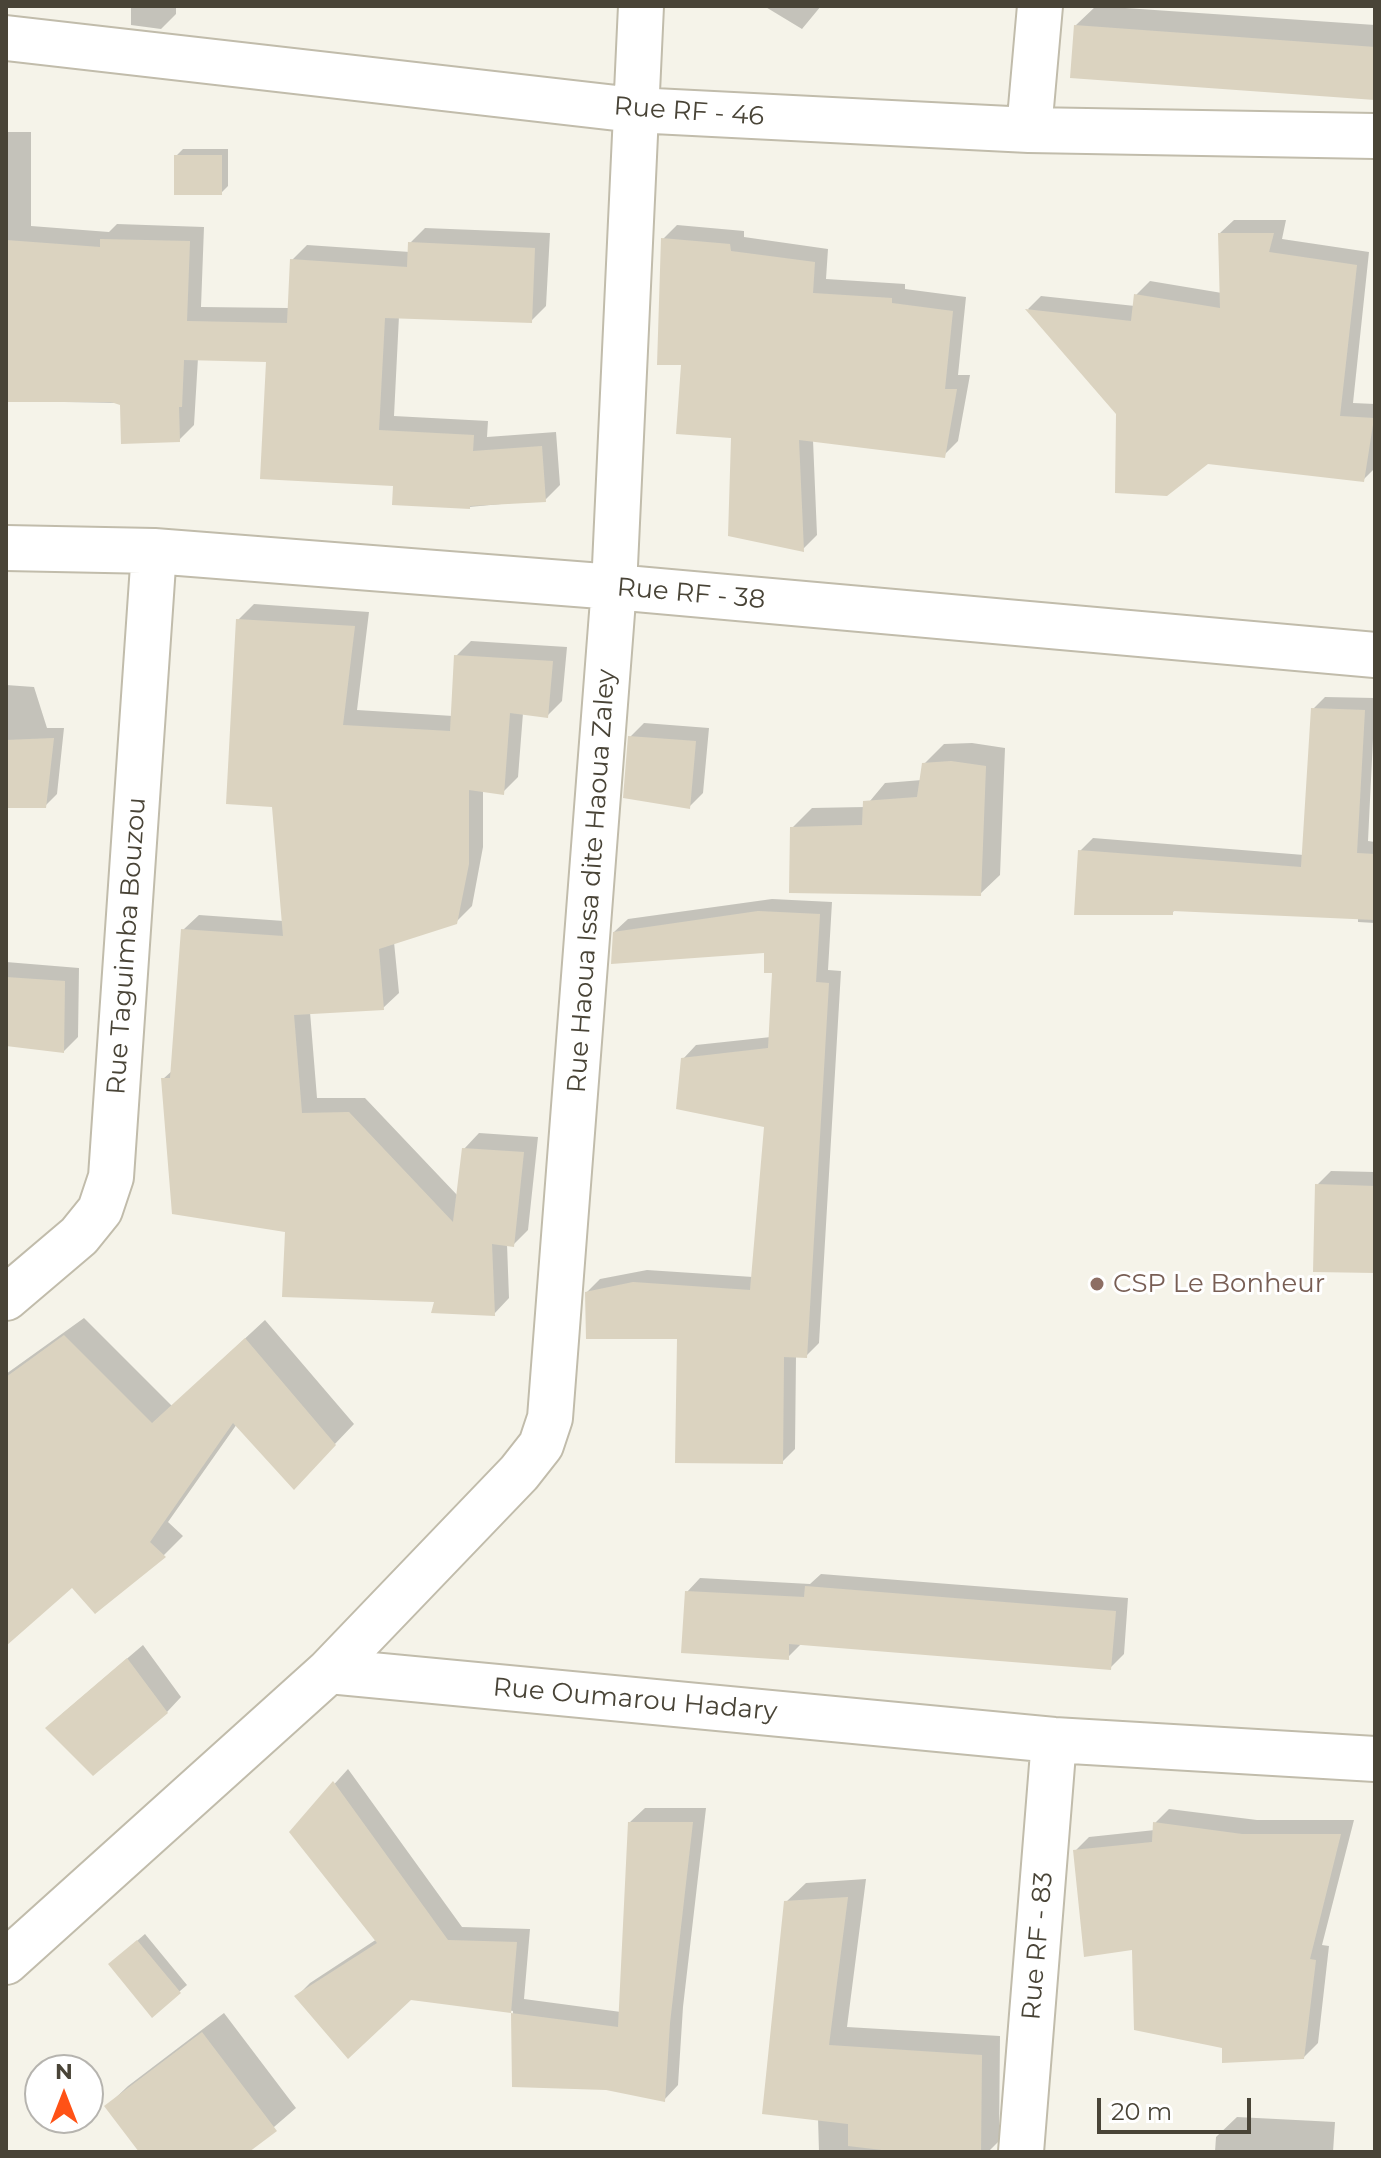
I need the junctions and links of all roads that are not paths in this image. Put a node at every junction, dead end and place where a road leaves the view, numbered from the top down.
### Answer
1 (641, 6) edge
2 (1040, 6) edge
3 (6, 38) edge
4 (634, 110) junction
5 (1029, 130) junction
6 (1375, 136) edge
7 (6, 548) edge
8 (154, 551) junction
9 (614, 587) junction
10 (1375, 655) edge
11 (6, 1298) edge
12 (329, 1671) junction
13 (1054, 1740) junction
14 (1375, 1759) edge
15 (6, 1962) edge
16 (1021, 2152) edge

1 - 4 street, Rue Haoua Issa dite Haoua Zaley
2 - 5 street
3 - 4 street, Rue RF - 46
4 - 5 street, Rue RF - 46
4 - 9 street, Rue Haoua Issa dite Haoua Zaley
5 - 6 street, Rue RF - 46
7 - 8 street, Rue RF - 38
8 - 9 street, Rue RF - 38
8 - 11 street, Rue Taguimba Bouzou
9 - 10 street, Rue RF - 38
9 - 12 street, Rue Haoua Issa dite Haoua Zaley
12 - 13 street, Rue Oumarou Hadary
12 - 15 street
13 - 14 street, Rue Oumarou Hadary
13 - 16 street, Rue RF - 83

